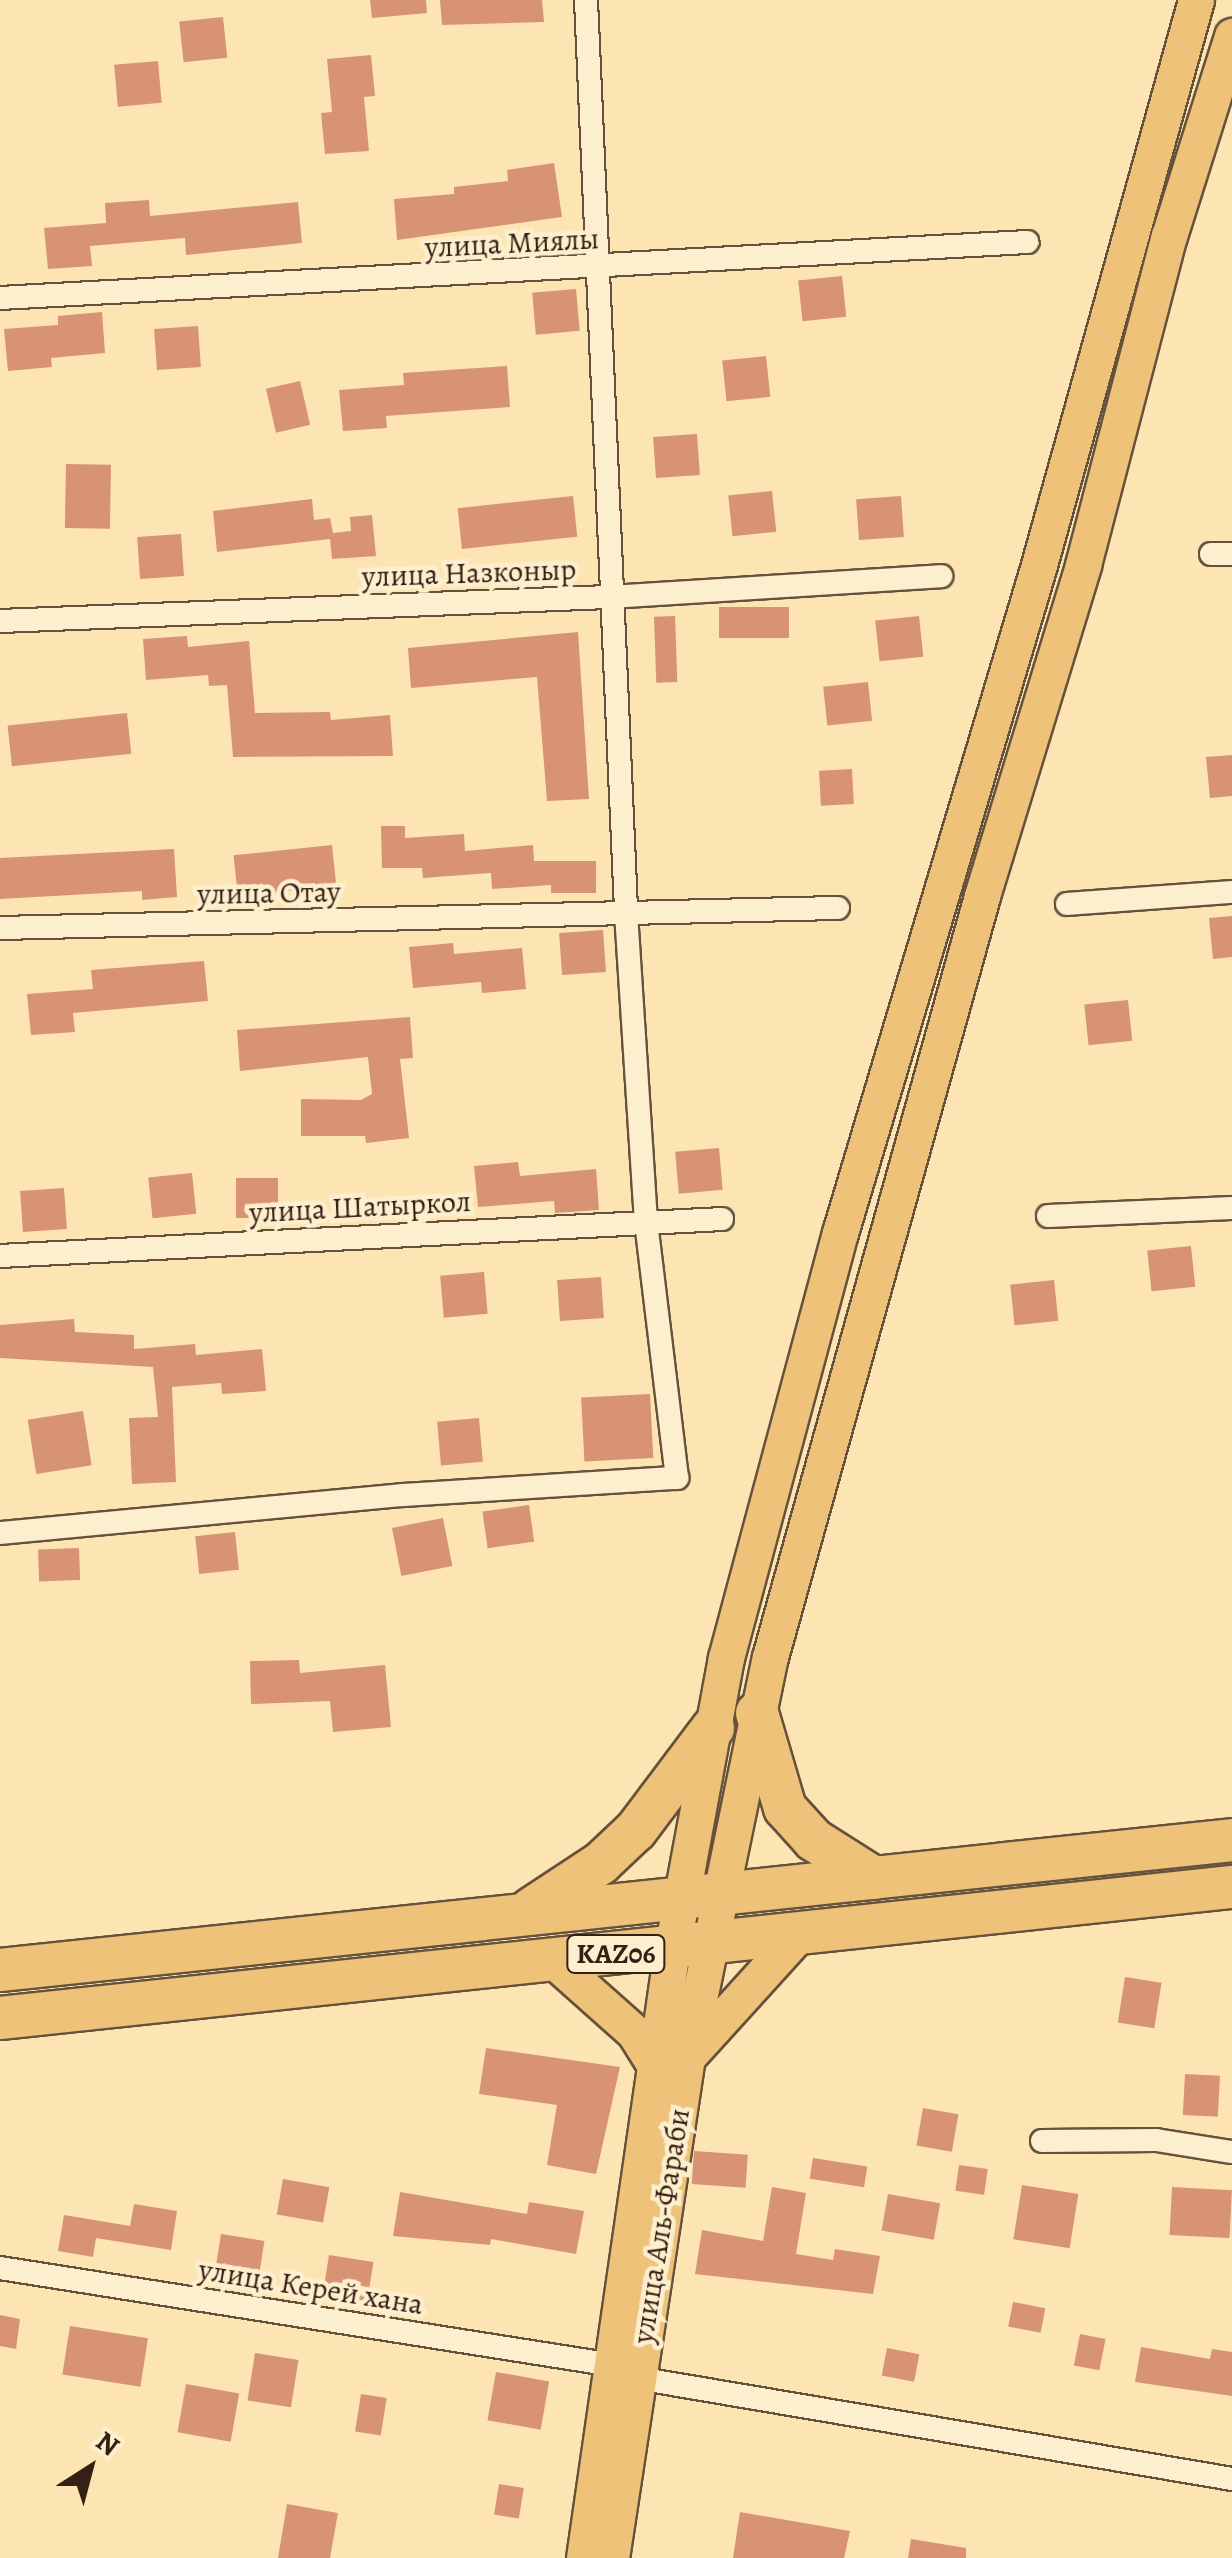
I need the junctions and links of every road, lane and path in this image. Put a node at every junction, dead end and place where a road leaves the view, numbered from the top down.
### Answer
1 (586, 0) edge
2 (1196, 0) edge
3 (1232, 36) edge
4 (1027, 242) dead end
5 (595, 269) junction
6 (0, 298) edge
7 (941, 576) dead end
8 (609, 597) junction
9 (0, 620) edge
10 (1232, 892) edge
11 (1067, 904) dead end
12 (838, 908) dead end
13 (626, 909) junction
14 (0, 928) edge
15 (1232, 1208) edge
16 (1048, 1216) dead end
17 (722, 1219) dead end
18 (646, 1222) junction
19 (0, 1256) edge
20 (0, 1533) edge
21 (757, 1714) junction
22 (713, 1728) junction
23 (1232, 1840) edge
24 (874, 1878) junction
25 (1232, 1886) edge
26 (700, 1896) junction
27 (520, 1915) junction
28 (798, 1935) junction
29 (690, 1946) junction
30 (554, 1961) junction
31 (0, 1970) edge
32 (0, 2018) edge
33 (672, 2063) junction
34 (1042, 2142) dead end
35 (1232, 2152) edge
36 (0, 2268) edge
37 (625, 2372) junction
38 (1232, 2479) edge
39 (584, 2558) edge
40 (611, 2558) edge

1 - 5 street
2 - 22 main road
3 - 21 main road
4 - 5 street, улица Миялы
5 - 6 street, улица Миялы
5 - 8 street
7 - 8 street, улица Назконыр
8 - 9 street, улица Назконыр
8 - 13 street
10 - 11 street
12 - 13 street, улица Отау
13 - 14 street, улица Отау
13 - 18 street
15 - 16 street
17 - 18 street, улица Шатыркол
18 - 19 street, улица Шатыркол
18 - 20 street
21 - 24 highway
21 - 26 main road
22 - 26 main road
22 - 27 highway
23 - 24 highway, KАZ06
24 - 26 highway, KАZ06
25 - 28 highway, KАZ06
26 - 27 highway, KАZ06
26 - 29 main road, улица Аль-Фараби
27 - 31 highway, KАZ06
28 - 29 highway, KАZ06
28 - 33 main road
29 - 30 highway, KАZ06
29 - 33 main road, улица Аль-Фараби
30 - 32 highway, KАZ06
30 - 33 main road
33 - 37 main road, улица Аль-Фараби
34 - 35 street
36 - 37 street, улица Керей хана
37 - 38 street, улица Керей хана
37 - 39 main road, улица Аль-Фараби
37 - 40 main road, улица Аль-Фараби

